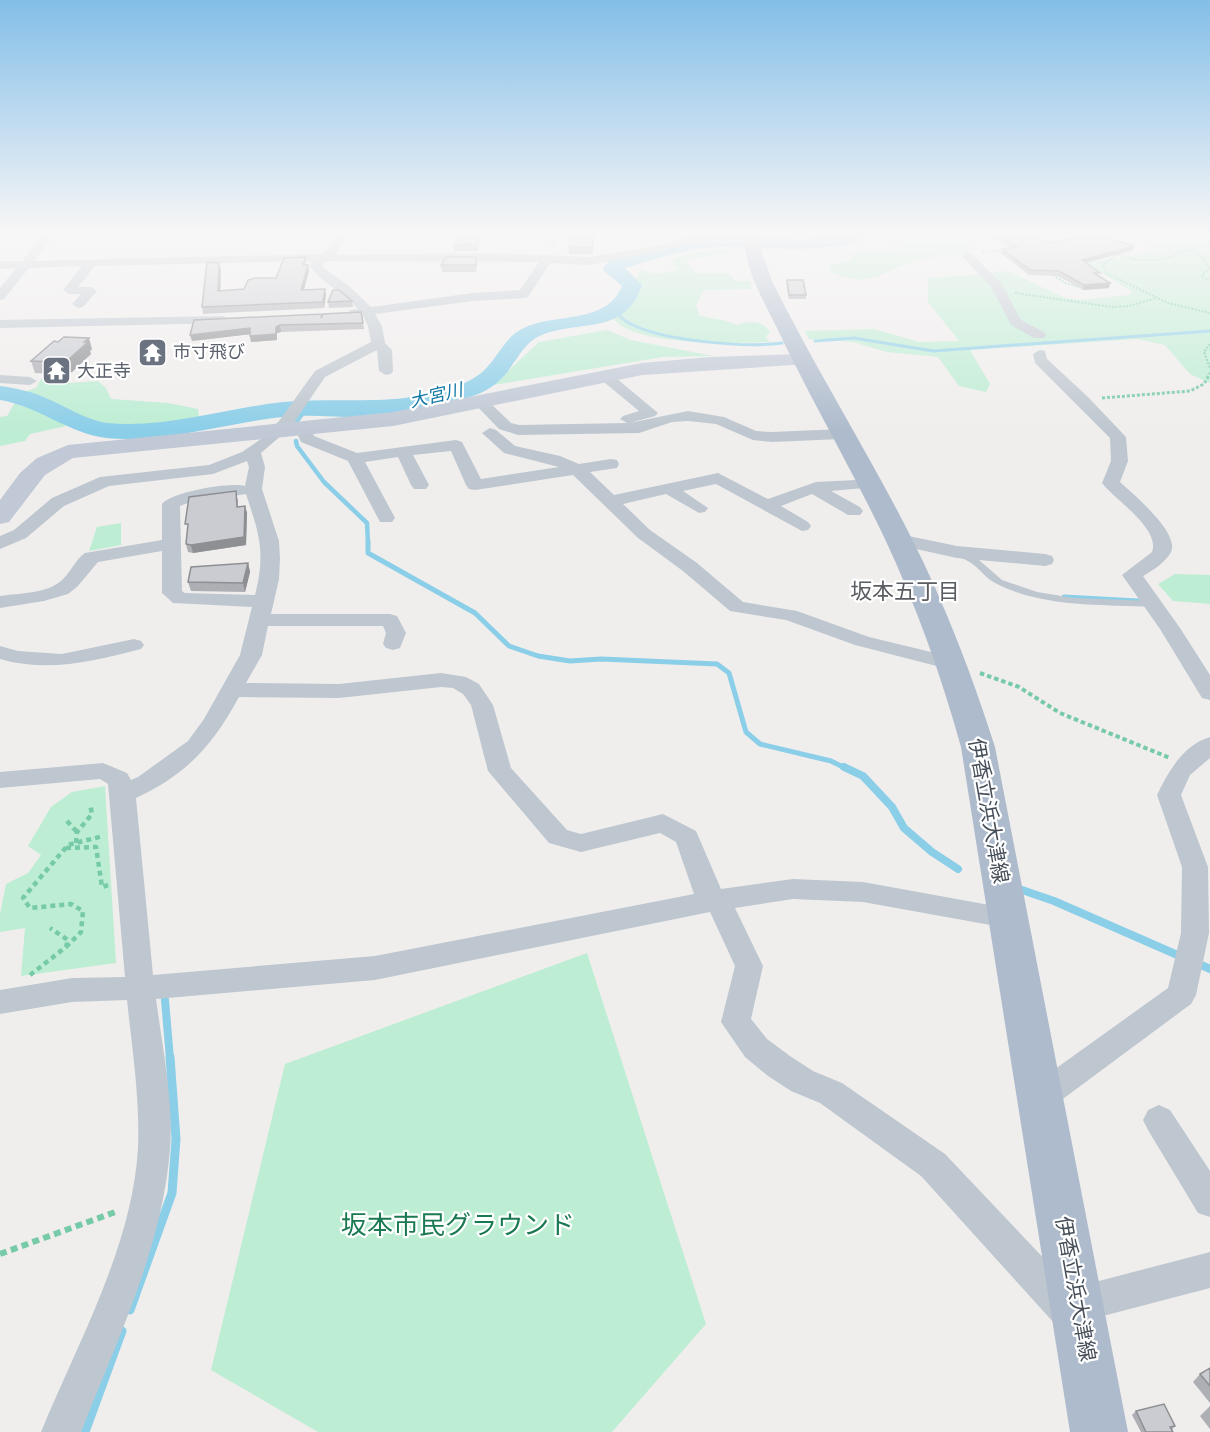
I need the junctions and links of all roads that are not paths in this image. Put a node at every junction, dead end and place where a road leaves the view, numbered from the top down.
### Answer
1 (83, 299) edge
2 (358, 299) edge
3 (460, 299) edge
4 (773, 299) edge
5 (1004, 299) edge
6 (78, 304) dead end
7 (368, 312) junction
8 (345, 314) edge
9 (232, 319) edge
10 (0, 324) edge
11 (1040, 335) dead end
12 (378, 344) junction
13 (1040, 354) dead end
14 (801, 360) junction
15 (386, 371) dead end
16 (604, 375) junction
17 (0, 379) edge
18 (30, 381) dead end
19 (481, 402) junction
20 (550, 418) dead end
21 (288, 430) junction
22 (490, 433) dead end
23 (842, 434) junction
24 (253, 452) junction
25 (403, 452) junction
26 (355, 458) junction
27 (611, 464) dead end
28 (577, 470) junction
29 (870, 483) junction
30 (420, 485) dead end
31 (813, 488) junction
32 (253, 489) junction
33 (610, 501) junction
34 (766, 506) junction
35 (854, 511) dead end
36 (0, 518) edge
37 (386, 518) dead end
38 (802, 526) dead end
39 (899, 540) junction
40 (0, 543) edge
41 (171, 544) junction
42 (957, 552) junction
43 (1045, 560) dead end
44 (0, 602) edge
45 (1153, 604) junction
46 (261, 611) junction
47 (393, 644) dead end
48 (134, 645) dead end
49 (0, 652) edge
50 (952, 664) junction
51 (230, 690) junction
52 (1210, 693) edge
53 (1210, 745) edge
54 (0, 780) edge
55 (123, 794) junction
56 (1003, 894) junction
57 (718, 900) junction
58 (140, 988) junction
59 (0, 1002) edge
60 (1041, 1097) junction
61 (1159, 1120) dead end
62 (1210, 1201) edge
63 (1210, 1270) edge
64 (1080, 1316) junction
65 (61, 1432) edge
66 (1098, 1432) edge

1 - 6 street
2 - 7 street
3 - 7 street
4 - 14 main road, 伊香立浜大津線
5 - 11 street
7 - 8 street
7 - 12 street
9 - 10 street
12 - 15 street
12 - 21 street
13 - 45 street
14 - 16 street
14 - 23 main road, 伊香立浜大津線
16 - 19 street
16 - 20 street
17 - 18 street
19 - 21 street
19 - 23 street
21 - 24 street
21 - 26 street
21 - 36 street
22 - 28 street
23 - 29 main road, 伊香立浜大津線
24 - 32 street
24 - 40 street
25 - 26 street
25 - 28 street
25 - 30 street
26 - 37 street
27 - 28 street
28 - 33 street
29 - 31 street
29 - 39 main road, 伊香立浜大津線
31 - 34 street
31 - 35 street
32 - 41 street
32 - 46 street
33 - 34 street
33 - 50 street
34 - 38 street
39 - 42 street
39 - 50 main road, 伊香立浜大津線
41 - 44 street
41 - 46 street
42 - 43 street
42 - 45 lane
45 - 52 street
46 - 47 street
46 - 51 street
48 - 49 street
50 - 56 main road, 伊香立浜大津線
51 - 55 street
51 - 57 street
53 - 60 street
54 - 55 street
55 - 58 street
56 - 57 street
56 - 60 main road, 伊香立浜大津線
57 - 58 street
57 - 64 street
58 - 59 street
58 - 65 street
60 - 64 main road, 伊香立浜大津線
61 - 62 street
63 - 64 street
64 - 66 main road, 伊香立浜大津線

